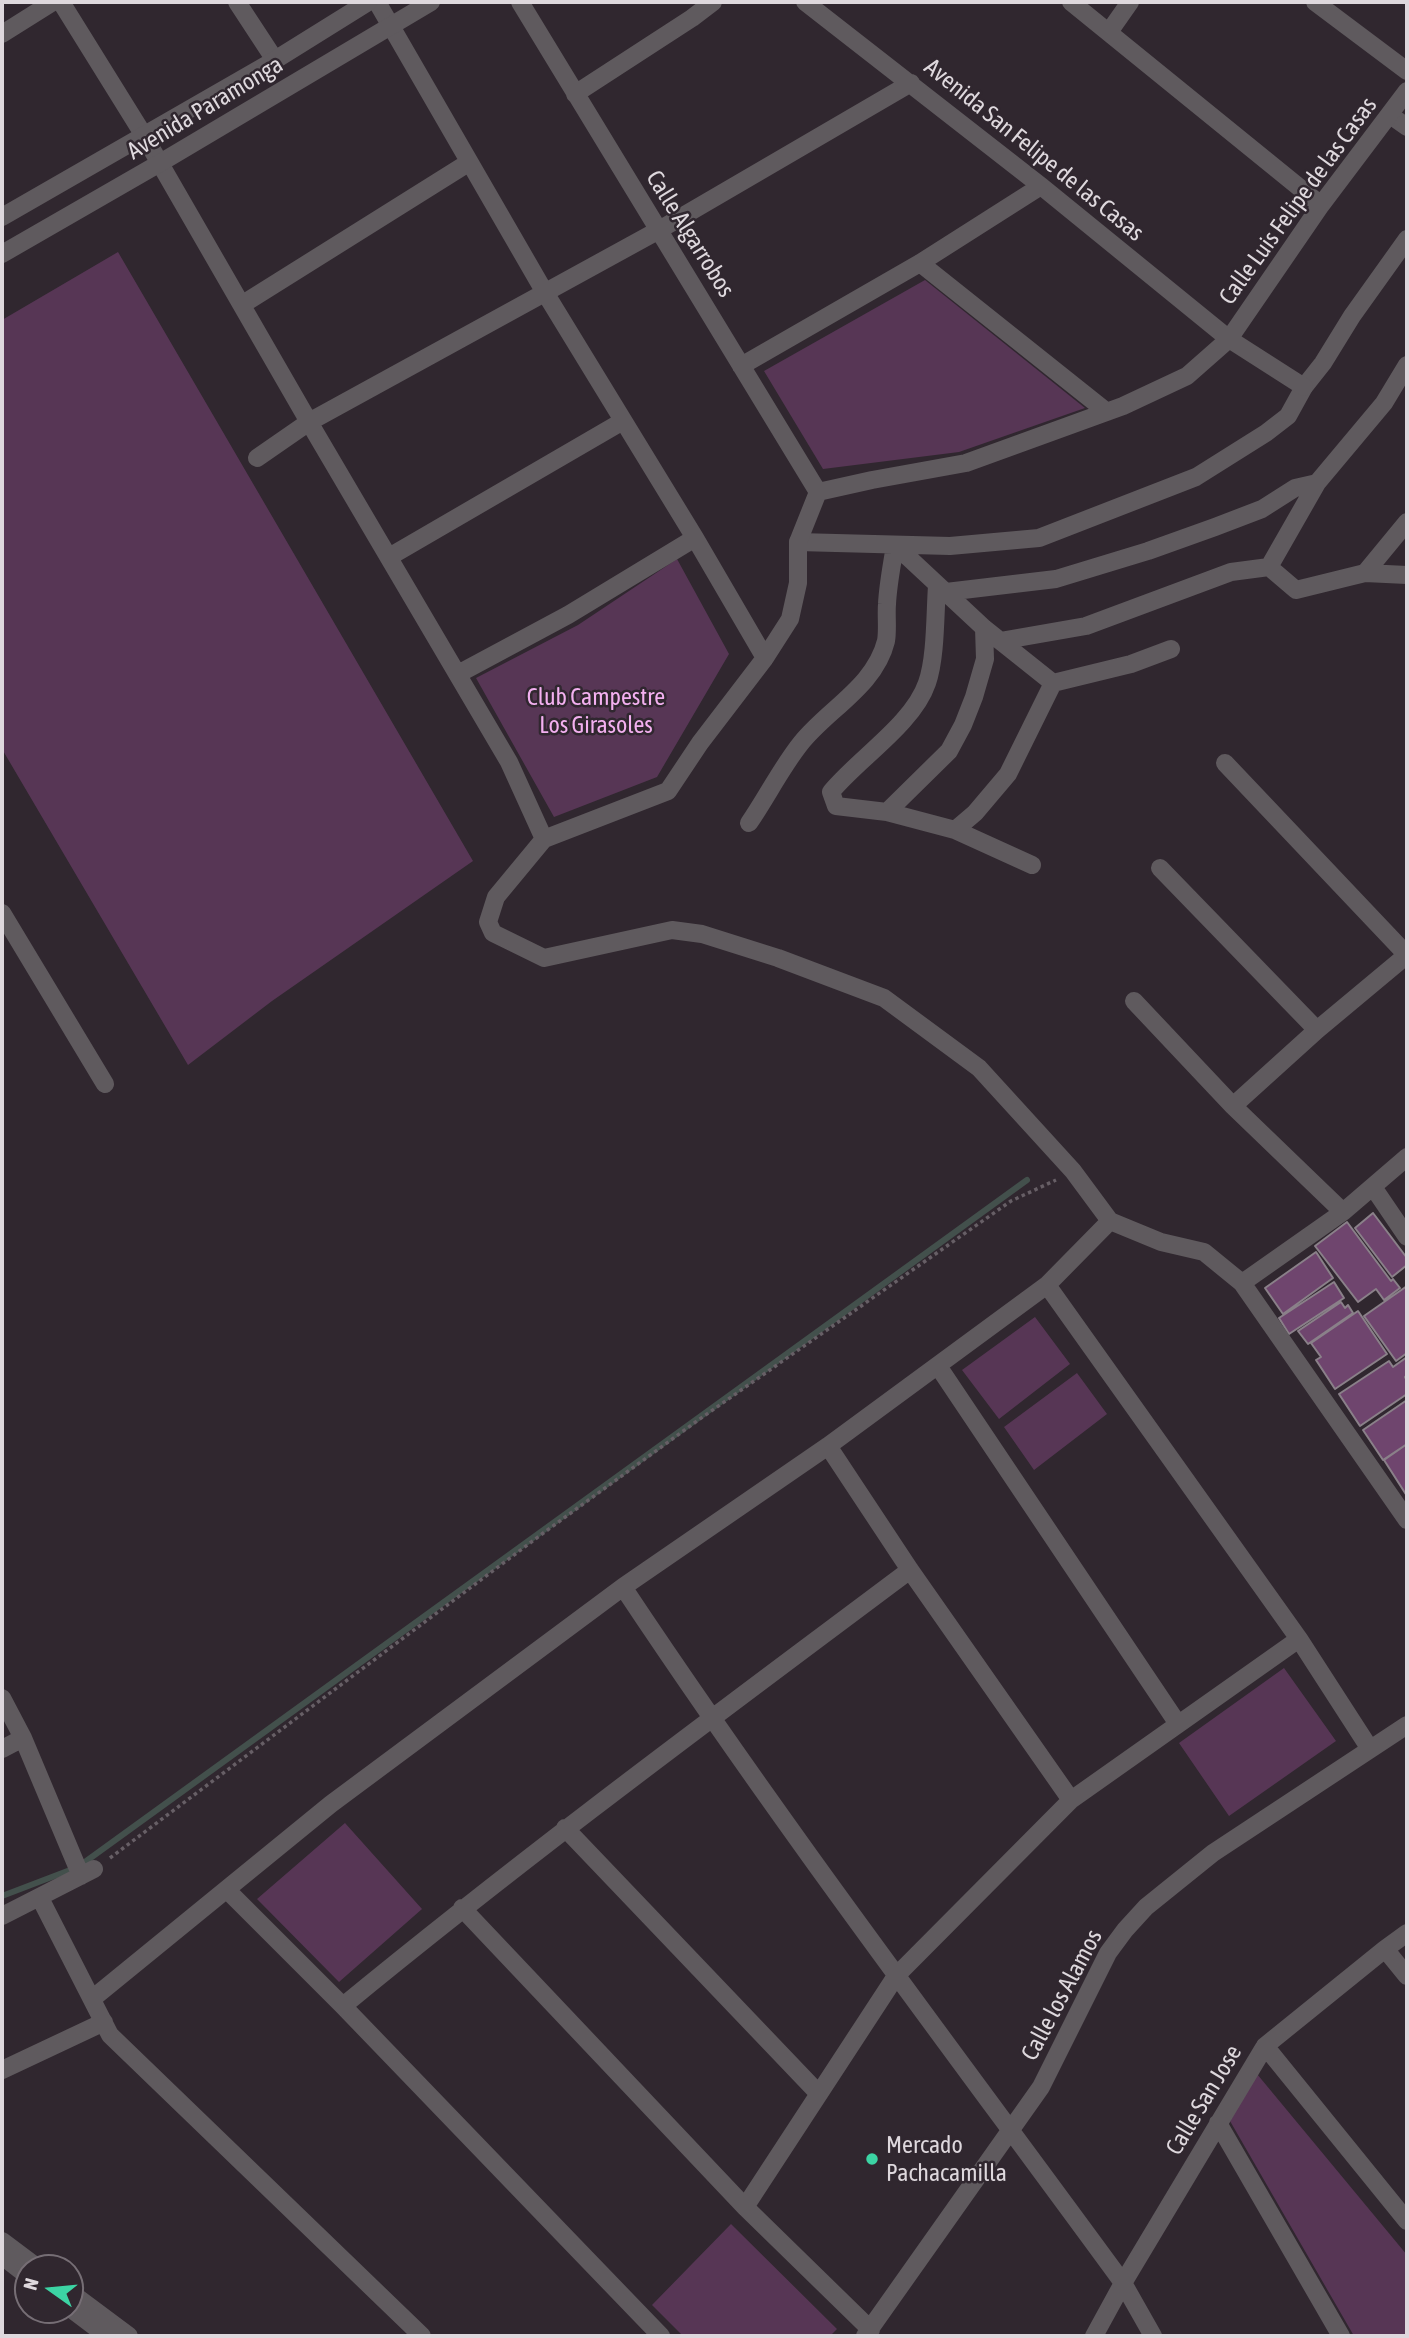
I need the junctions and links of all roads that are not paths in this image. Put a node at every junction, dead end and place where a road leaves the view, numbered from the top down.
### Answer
1 (53, 2) edge
2 (61, 2) edge
3 (237, 2) edge
4 (368, 2) edge
5 (377, 2) edge
6 (431, 2) edge
7 (520, 2) edge
8 (713, 2) edge
9 (806, 2) edge
10 (1071, 2) edge
11 (1130, 2) edge
12 (1315, 2) edge
13 (391, 26) junction
14 (1109, 32) junction
15 (2, 34) edge
16 (275, 60) junction
17 (1407, 71) edge
18 (911, 83) junction
19 (1407, 91) edge
20 (575, 94) junction
21 (1390, 114) junction
22 (1407, 127) edge
23 (144, 134) junction
24 (160, 163) junction
25 (468, 163) junction
26 (1041, 186) junction
27 (1321, 205) junction
28 (2, 217) edge
29 (659, 230) junction
30 (1407, 239) edge
31 (2, 254) edge
32 (920, 263) junction
33 (544, 291) junction
34 (243, 304) junction
35 (1228, 339) junction
36 (1407, 365) edge
37 (741, 366) junction
38 (1304, 387) junction
39 (1107, 412) junction
40 (623, 421) junction
41 (309, 422) junction
42 (257, 458) dead end
43 (1317, 483) junction
44 (818, 492) junction
45 (1407, 522) edge
46 (695, 538) junction
47 (798, 542) junction
48 (895, 545) junction
49 (389, 557) junction
50 (1269, 567) junction
51 (1365, 573) junction
52 (1407, 575) edge
53 (942, 589) junction
54 (984, 628) junction
55 (1000, 641) junction
56 (1171, 649) dead end
57 (765, 658) junction
58 (458, 674) junction
59 (1053, 683) junction
60 (1225, 764) dead end
61 (887, 812) junction
62 (749, 823) dead end
63 (955, 830) junction
64 (544, 839) junction
65 (1032, 865) dead end
66 (1160, 868) dead end
67 (2, 913) edge
68 (1407, 955) edge
69 (1134, 1002) dead end
70 (1317, 1030) junction
71 (105, 1084) dead end
72 (1233, 1106) junction
73 (1407, 1157) edge
74 (1373, 1187) junction
75 (1343, 1212) junction
76 (1110, 1221) junction
77 (1407, 1237) edge
78 (1242, 1283) junction
79 (1047, 1285) junction
80 (938, 1366) junction
81 (828, 1446) junction
82 (1407, 1520) edge
83 (910, 1570) junction
84 (623, 1587) junction
85 (1299, 1639) junction
86 (2, 1698) edge
87 (711, 1719) junction
88 (1178, 1724) junction
89 (1407, 1725) edge
90 (23, 1738) junction
91 (2, 1749) edge
92 (1370, 1749) junction
93 (1071, 1800) junction
94 (565, 1828) junction
95 (227, 1890) junction
96 (40, 1898) junction
97 (462, 1908) junction
98 (2, 1916) edge
99 (1407, 1933) edge
100 (1385, 1949) junction
101 (896, 1976) junction
102 (1407, 1976) edge
103 (92, 1999) junction
104 (343, 2006) junction
105 (104, 2022) junction
106 (1265, 2046) junction
107 (2, 2070) edge
108 (818, 2094) junction
109 (1218, 2123) junction
110 (1011, 2129) junction
111 (745, 2207) junction
112 (1407, 2221) edge
113 (2, 2241) edge
114 (19, 2254) edge
115 (1123, 2283) junction
116 (84, 2302) edge
117 (84, 2319) edge
118 (868, 2333) edge
119 (107, 2336) edge
120 (129, 2336) edge
121 (422, 2336) edge
122 (661, 2336) edge
123 (1094, 2336) edge
124 (1153, 2336) edge
125 (1341, 2336) edge

1 - 15 street
2 - 23 street
3 - 16 street
4 - 16 street, Avenida Paramonga
5 - 13 street
6 - 13 street, Avenida Paramonga
7 - 20 street, Calle Algarrobos
8 - 20 street
9 - 18 street, Avenida San Felipe de las Casas
10 - 14 street
11 - 14 street
12 - 17 street
13 - 24 street, Avenida Paramonga
13 - 25 street
14 - 27 street
16 - 23 street, Avenida Paramonga
18 - 26 street, Avenida San Felipe de las Casas
18 - 29 street
19 - 21 street, Calle Luis Felipe de las Casas
20 - 29 street, Calle Algarrobos
21 - 22 street
21 - 27 street, Calle Luis Felipe de las Casas
23 - 24 street
23 - 28 street, Avenida Paramonga
24 - 31 street, Avenida Paramonga
24 - 34 street
25 - 33 street
25 - 34 street
26 - 32 street
26 - 35 street, Avenida San Felipe de las Casas
27 - 35 street, Calle Luis Felipe de las Casas
29 - 33 street
29 - 37 street, Calle Algarrobos
30 - 38 street
32 - 37 street
32 - 39 street
33 - 40 street
33 - 41 street
34 - 41 street
35 - 38 street, Avenida San Felipe de las Casas
35 - 39 street, Calle Luis Felipe de las Casas
36 - 43 street
37 - 44 street, Calle Algarrobos
38 - 48 street
39 - 44 street, Calle Luis Felipe de las Casas
40 - 46 street
40 - 49 street
41 - 42 street
41 - 49 street
43 - 50 street
43 - 53 street
44 - 47 street
45 - 51 street
46 - 57 street
46 - 58 street
47 - 48 street
47 - 57 street
48 - 53 street
48 - 62 street
49 - 58 street
50 - 51 street
50 - 55 street
51 - 52 street
53 - 54 street
53 - 61 street
54 - 55 street
54 - 61 street
55 - 59 street
56 - 59 street
57 - 64 street
58 - 64 street
59 - 63 street
60 - 68 street
61 - 63 street
63 - 65 street
64 - 76 street
66 - 70 street
67 - 71 street
68 - 70 street
69 - 72 street
70 - 72 street
72 - 75 street
73 - 74 street
74 - 75 street
74 - 77 street
75 - 78 street
76 - 78 street
76 - 79 street
78 - 82 street
79 - 80 street
79 - 85 street
80 - 81 street
80 - 88 street
81 - 83 street
81 - 84 street
83 - 87 street
83 - 93 street
84 - 87 street
84 - 95 street
85 - 88 street
85 - 92 street
86 - 90 street
87 - 94 street
87 - 101 street
88 - 93 street
89 - 92 street, Calle los Alamos
90 - 91 street
90 - 96 street
92 - 110 street, Calle los Alamos
93 - 101 street
94 - 97 street
94 - 108 street
95 - 103 street
95 - 104 street
96 - 98 street
96 - 103 street
97 - 104 street
97 - 111 street
99 - 100 street, Calle San Jose
100 - 102 street
100 - 106 street, Calle San Jose
101 - 108 street
101 - 110 street
103 - 105 street
104 - 122 street
105 - 107 street
105 - 121 street
106 - 109 street, Calle San Jose
106 - 112 street
108 - 111 street
109 - 115 street, Calle San Jose
109 - 125 street
110 - 115 street
110 - 118 street, Calle los Alamos
111 - 118 street
113 - 114 street
115 - 123 street, Calle San Jose
115 - 124 street
116 - 120 street
117 - 119 street

